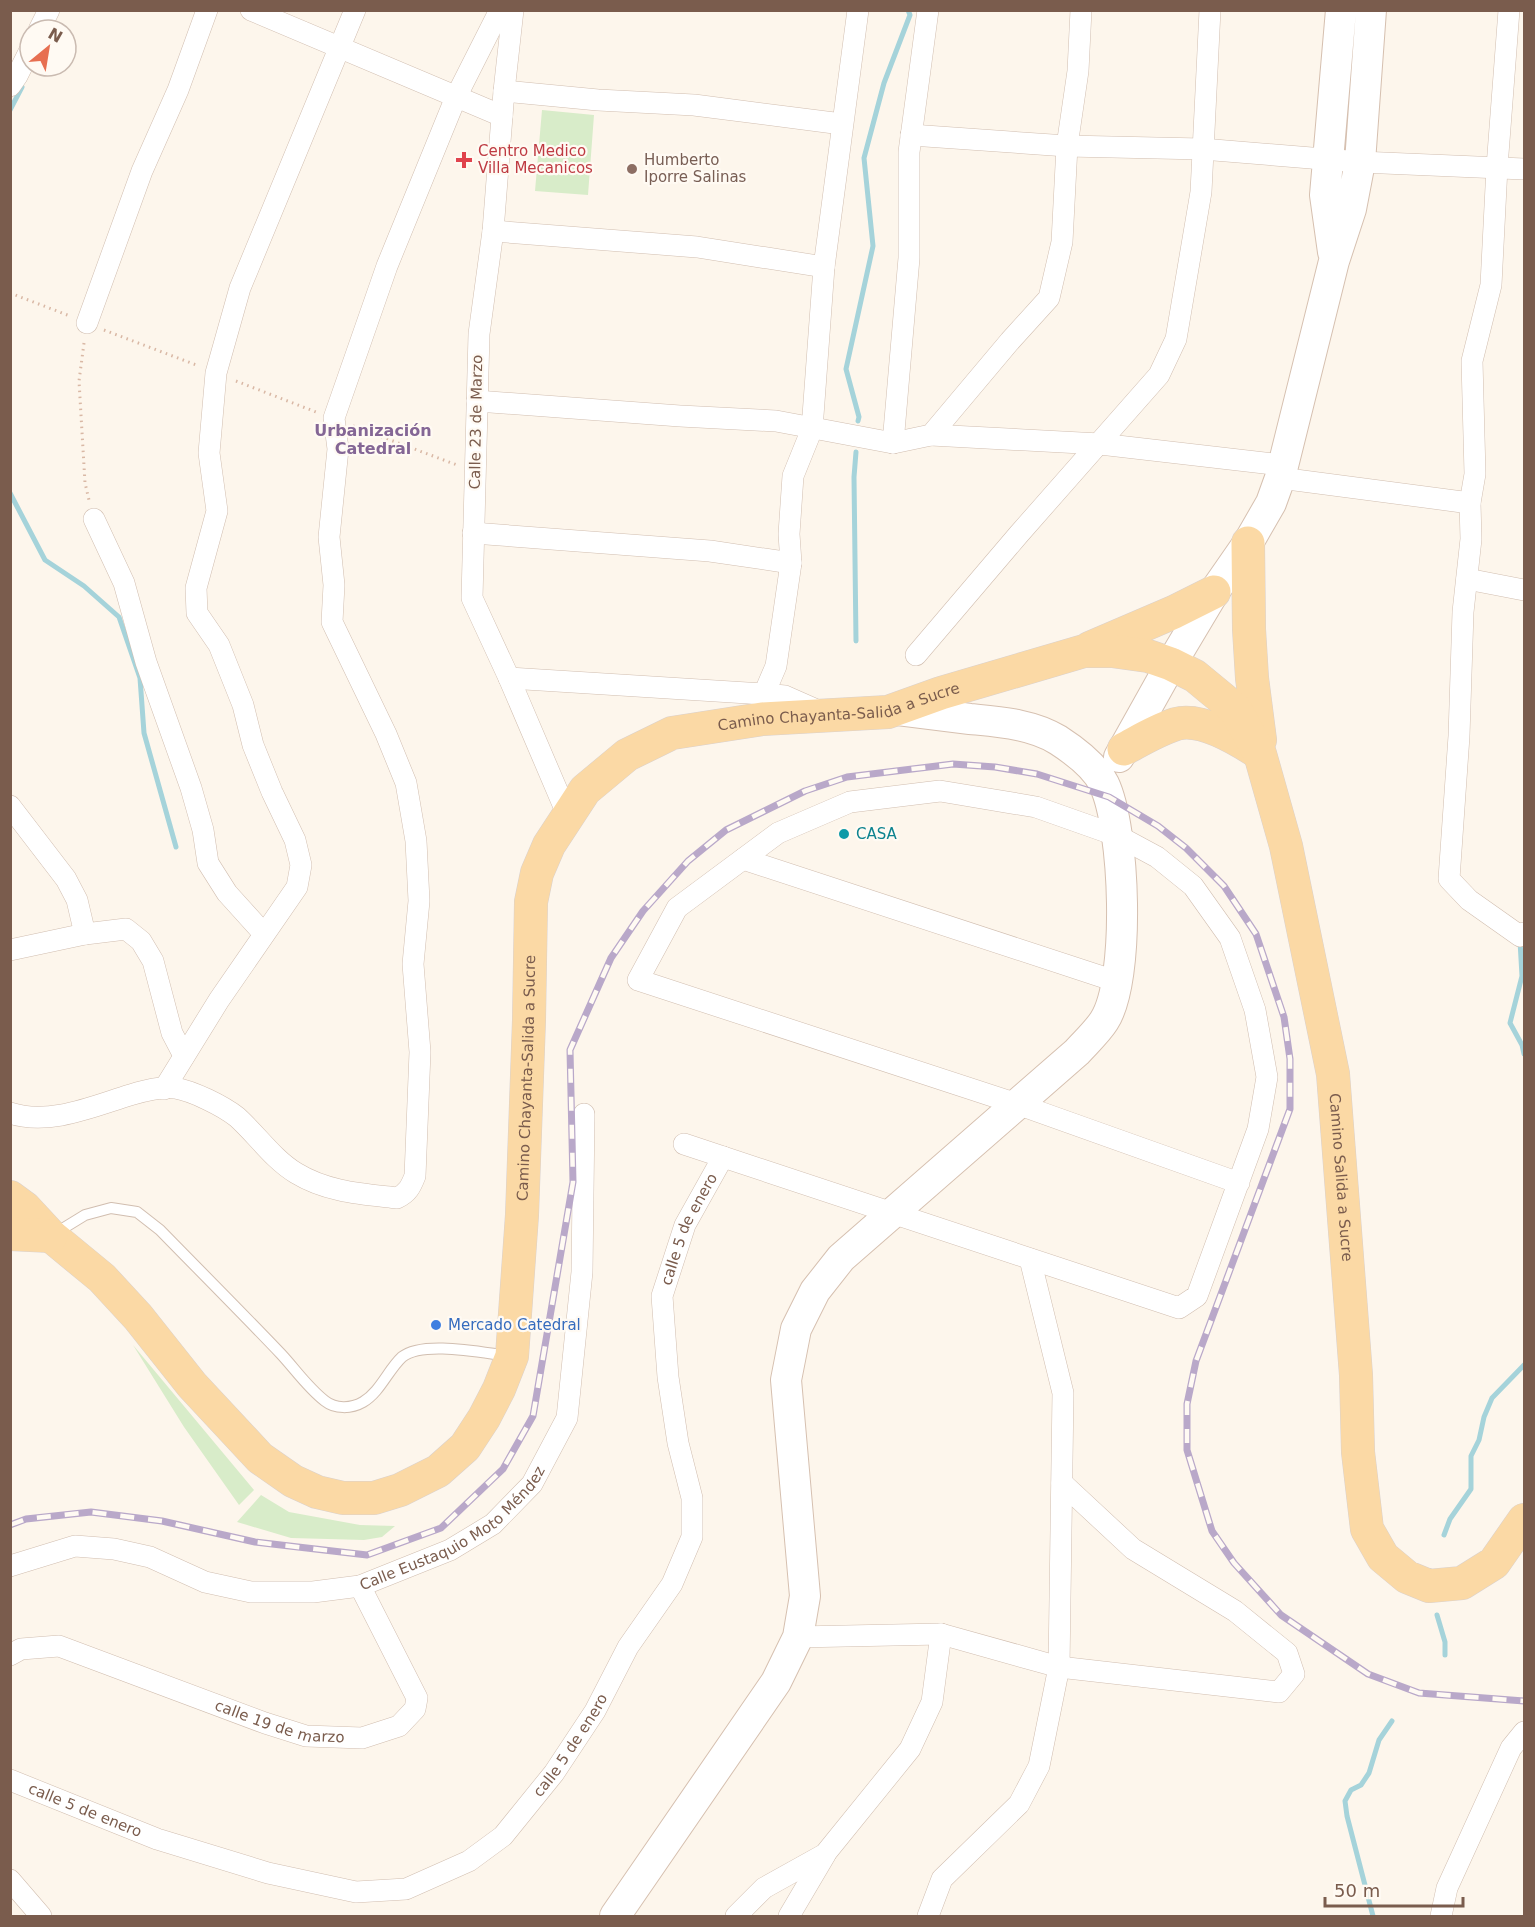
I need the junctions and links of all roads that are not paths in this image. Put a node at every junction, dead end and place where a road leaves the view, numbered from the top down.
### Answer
1 (207, 10) edge
2 (251, 10) edge
3 (355, 10) edge
4 (500, 10) edge
5 (513, 10) edge
6 (858, 10) edge
7 (928, 10) edge
8 (1081, 10) edge
9 (1210, 10) edge
10 (1341, 10) edge
11 (1371, 10) edge
12 (1509, 10) edge
13 (340, 48) junction
14 (504, 91) junction
15 (456, 97) junction
16 (502, 116) junction
17 (842, 124) junction
18 (911, 135) junction
19 (1067, 147) junction
20 (1202, 148) junction
21 (1329, 159) junction
22 (1360, 162) junction
23 (1497, 167) junction
24 (1524, 169) edge
25 (493, 231) junction
26 (1334, 261) junction
27 (824, 267) junction
28 (87, 323) road end
29 (477, 401) junction
30 (812, 429) junction
31 (931, 435) junction
32 (893, 443) junction
33 (1100, 444) junction
34 (1281, 472) junction
35 (1470, 503) junction
36 (94, 519) road end
37 (473, 533) junction
38 (1248, 543) junction
39 (791, 563) junction
40 (1467, 579) junction
41 (1524, 590) edge
42 (1214, 592) junction
43 (1084, 651) junction
44 (915, 655) dead end
45 (1171, 664) junction
46 (509, 678) junction
47 (764, 694) junction
48 (888, 712) junction
49 (826, 714) junction
50 (1124, 749) junction
51 (1260, 754) junction
52 (1104, 783) junction
53 (10, 806) edge
54 (568, 816) junction
55 (1118, 836) junction
56 (743, 859) junction
57 (1524, 933) edge
58 (85, 934) junction
59 (264, 934) junction
60 (10, 950) edge
61 (1118, 982) junction
62 (184, 1056) junction
63 (164, 1089) junction
64 (1017, 1104) junction
65 (10, 1113) edge
66 (584, 1114) dead end
67 (684, 1144) dead end
68 (723, 1156) junction
69 (1239, 1183) junction
70 (10, 1197) edge
71 (892, 1213) junction
72 (10, 1234) edge
73 (51, 1236) junction
74 (1030, 1259) junction
75 (512, 1356) junction
76 (1062, 1483) junction
77 (1524, 1520) edge
78 (10, 1566) edge
79 (360, 1586) junction
80 (941, 1634) junction
81 (798, 1637) junction
82 (10, 1655) edge
83 (1059, 1666) junction
84 (1524, 1732) edge
85 (10, 1780) edge
86 (825, 1854) junction
87 (10, 1881) edge
88 (41, 1917) edge
89 (615, 1917) edge
90 (736, 1917) edge
91 (789, 1917) edge
92 (928, 1917) edge
93 (1441, 1917) edge

1 - 28 street
2 - 13 street
3 - 13 street
4 - 15 street
5 - 14 street, Calle 23 de Marzo
6 - 17 street
7 - 18 street
8 - 19 street
9 - 20 street
10 - 21 main road
11 - 22 main road
12 - 23 street
13 - 15 street
13 - 59 street
14 - 16 street, Calle 23 de Marzo
14 - 17 street
15 - 16 street
15 - 63 street
16 - 25 street, Calle 23 de Marzo
17 - 27 street
18 - 19 street
18 - 32 street
19 - 20 street
19 - 31 street
20 - 21 street
20 - 33 street
21 - 22 street
21 - 26 main road
22 - 23 street
22 - 26 main road
23 - 24 street
23 - 35 street
25 - 27 street
25 - 29 street, Calle 23 de Marzo
26 - 34 main road
27 - 30 street
29 - 30 street
29 - 37 street, Calle 23 de Marzo
30 - 32 street
30 - 39 street
31 - 32 street
31 - 33 street
33 - 34 street
33 - 44 street
34 - 35 street
34 - 38 main road
35 - 40 street
36 - 59 street
37 - 39 street
37 - 46 street, Calle 23 de Marzo
38 - 42 main road
38 - 51 main road
39 - 47 street
40 - 41 street
40 - 57 street
42 - 43 main road
42 - 45 main road
43 - 45 main road, Camino Chayanta-Salida a Sucre
43 - 48 main road, Camino Chayanta-Salida a Sucre
45 - 50 main road
45 - 51 main road, Camino Salida a Sucre
46 - 47 street
46 - 54 street, Calle 23 de Marzo
47 - 49 street
48 - 49 main road, Camino Chayanta-Salida a Sucre
48 - 52 main road
49 - 54 main road, Camino Chayanta-Salida a Sucre
50 - 51 main road
50 - 52 main road
51 - 77 main road, Camino Salida a Sucre
52 - 55 main road
53 - 58 street
54 - 75 main road, Camino Chayanta-Salida a Sucre
55 - 56 street
55 - 61 main road
55 - 69 street
56 - 61 street
56 - 64 street
58 - 60 street
58 - 62 street
59 - 62 street
61 - 64 main road
62 - 63 street
63 - 65 street
64 - 69 street
64 - 71 main road
66 - 79 street, Calle Eustaquio Moto Méndez
67 - 68 street
68 - 71 street
68 - 85 street, calle 5 de enero
69 - 74 street
70 - 73 main road, Camino Chayanta-Salida a Sucre
71 - 74 street
71 - 81 main road
72 - 73 main road
73 - 75 lane
73 - 75 main road, Camino Chayanta-Salida a Sucre
74 - 76 street
76 - 83 street
76 - 83 street
78 - 79 street, Calle Eustaquio Moto Méndez
79 - 82 street, calle 19 de marzo
80 - 81 street
80 - 83 street
80 - 86 street
81 - 89 main road
83 - 92 street
84 - 93 street
86 - 90 street
86 - 91 street
87 - 88 street

